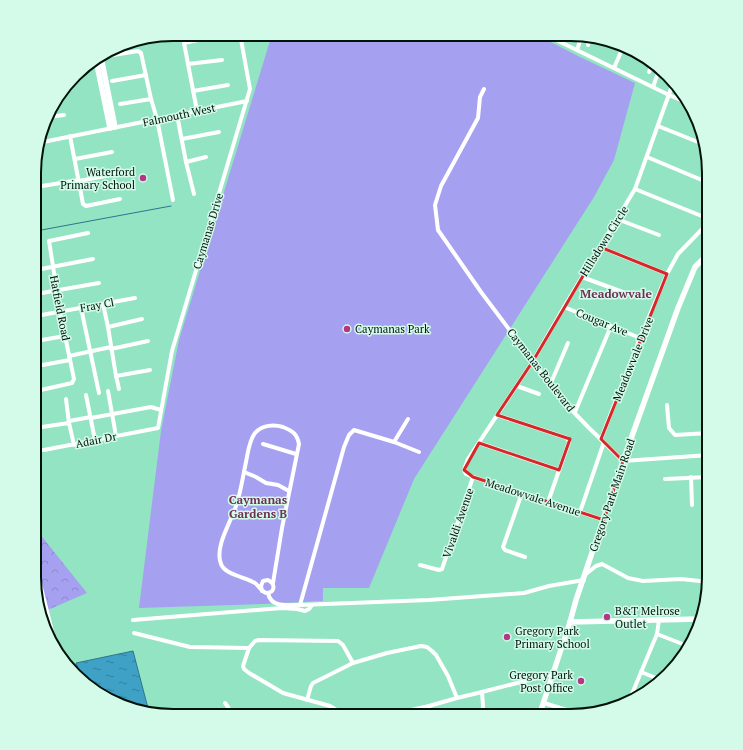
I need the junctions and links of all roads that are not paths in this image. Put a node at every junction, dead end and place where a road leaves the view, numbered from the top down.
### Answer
1 (190, 41) edge
2 (241, 41) edge
3 (558, 41) edge
4 (580, 42) edge
5 (577, 50) junction
6 (621, 52) edge
7 (114, 56) edge
8 (104, 60) edge
9 (222, 60) dead end
10 (188, 64) junction
11 (97, 65) edge
12 (614, 68) junction
13 (650, 68) edge
14 (649, 72) dead end
15 (657, 74) edge
16 (146, 75) junction
17 (112, 81) dead end
18 (228, 85) dead end
19 (653, 87) junction
20 (484, 89) dead end
21 (671, 89) edge
22 (193, 91) junction
23 (669, 95) junction
24 (151, 99) junction
25 (679, 99) edge
26 (247, 101) junction
27 (120, 104) dead end
28 (196, 111) junction
29 (64, 114) dead end
30 (177, 115) junction
31 (55, 116) edge
32 (157, 119) junction
33 (658, 126) junction
34 (113, 128) junction
35 (219, 132) dead end
36 (70, 136) junction
37 (182, 139) junction
38 (45, 141) edge
39 (698, 142) edge
40 (112, 152) dead end
41 (206, 157) dead end
42 (647, 157) junction
43 (75, 160) junction
44 (186, 162) junction
45 (116, 174) dead end
46 (79, 180) junction
47 (702, 180) edge
48 (41, 186) edge
49 (635, 189) junction
50 (194, 194) dead end
51 (120, 199) dead end
52 (173, 200) dead end
53 (702, 217) edge
54 (617, 220) junction
55 (702, 228) edge
56 (88, 233) dead end
57 (659, 236) dead end
58 (600, 247) junction
59 (93, 259) dead end
60 (702, 260) edge
61 (52, 266) junction
62 (41, 269) edge
63 (667, 274) junction
64 (582, 277) junction
65 (99, 283) dead end
66 (57, 290) junction
67 (41, 293) edge
68 (628, 294) dead end
69 (135, 298) dead end
70 (103, 304) junction
71 (564, 307) junction
72 (81, 308) junction
73 (60, 312) junction
74 (41, 315) edge
75 (142, 320) dead end
76 (611, 326) junction
77 (108, 327) junction
78 (65, 336) junction
79 (640, 338) junction
80 (41, 339) edge
81 (148, 341) dead end
82 (568, 343) dead end
83 (111, 348) junction
84 (90, 350) junction
85 (70, 358) junction
86 (533, 361) junction
87 (41, 365) edge
88 (150, 370) dead end
89 (116, 376) junction
90 (550, 385) junction
91 (517, 386) junction
92 (119, 388) dead end
93 (41, 390) dead end
94 (108, 391) dead end
95 (99, 393) dead end
96 (539, 394) dead end
97 (86, 395) dead end
98 (66, 399) dead end
99 (667, 405) dead end
100 (161, 410) junction
101 (575, 412) junction
102 (112, 414) junction
103 (497, 415) junction
104 (91, 418) junction
105 (408, 419) dead end
106 (69, 422) junction
107 (41, 427) edge
108 (158, 428) joint
109 (702, 433) edge
110 (116, 436) junction
111 (95, 440) junction
112 (603, 441) junction
113 (394, 442) junction
114 (478, 443) junction
115 (263, 444) dead end
116 (74, 445) junction
117 (41, 450) edge
118 (419, 452) dead end
119 (296, 454) junction
120 (702, 455) edge
121 (623, 461) junction
122 (464, 470) joint
123 (559, 470) junction
124 (244, 472) junction
125 (473, 477) junction
126 (691, 477) junction
127 (702, 477) edge
128 (665, 479) dead end
129 (289, 491) junction
130 (522, 493) junction
131 (548, 502) junction
132 (692, 505) dead end
133 (580, 512) junction
134 (604, 520) junction
135 (525, 557) dead end
136 (420, 565) dead end
137 (585, 577) junction
138 (702, 581) edge
139 (273, 583) junction
140 (262, 591) junction
141 (268, 593) junction
142 (312, 605) junction
143 (300, 606) junction
144 (694, 619) edge
145 (134, 620) dead end
146 (659, 620) junction
147 (570, 622) junction
148 (134, 633) dead end
149 (657, 634) junction
150 (683, 644) edge
151 (249, 648) junction
152 (353, 663) junction
153 (641, 672) junction
154 (552, 674) junction
155 (655, 678) edge
156 (482, 692) junction
157 (632, 693) edge
158 (457, 698) junction
159 (308, 700) junction
160 (225, 703) dead end
161 (544, 703) junction
162 (429, 706) junction
163 (229, 709) edge
164 (335, 709) edge
165 (416, 709) edge
166 (429, 709) edge
167 (483, 709) edge
168 (542, 709) edge
169 (564, 709) edge

1 - 10 street
2 - 26 street, Caymanas Drive
3 - 5 street
4 - 5 street
5 - 12 street
6 - 12 street
7 - 16 street
8 - 34 street
9 - 10 street
10 - 22 street
11 - 34 street
12 - 19 street
13 - 14 street
15 - 19 street
16 - 17 street
16 - 24 street
18 - 22 street
19 - 23 street
20 - 86 street, Caymanas Boulevard
21 - 23 street, Hillsdown Circle
22 - 28 street
23 - 25 street
23 - 33 street, Hillsdown Circle
24 - 27 street
24 - 32 street
26 - 28 street, Falmouth West
26 - 100 street, Caymanas Drive
28 - 30 street, Falmouth West
29 - 31 street
30 - 32 street, Falmouth West
30 - 37 street
32 - 34 street, Falmouth West
32 - 52 street
33 - 39 street
33 - 42 street, Hillsdown Circle
34 - 36 street, Falmouth West
35 - 37 street
36 - 38 street, Falmouth West
36 - 43 street
37 - 44 street
40 - 43 street
41 - 44 street
42 - 47 street
42 - 49 street, Hillsdown Circle
43 - 46 street
44 - 50 street
45 - 46 street
46 - 48 street
46 - 51 street
49 - 53 street
49 - 54 street, Hillsdown Circle
54 - 57 street
54 - 58 street, Hillsdown Circle
55 - 63 street, Meadowvale Drive
56 - 61 street, Hatfield Road
58 - 63 street
58 - 64 street, Hillsdown Circle
59 - 61 street
60 - 121 street, Gregory Park Main Road
61 - 62 street
61 - 66 street, Hatfield Road
63 - 79 street, Meadowvale Drive
64 - 68 street
64 - 71 street, Hillsdown Circle
65 - 66 street
66 - 67 street
66 - 73 street, Hatfield Road
69 - 70 street, Fray Cl
70 - 72 street, Fray Cl
70 - 77 street
71 - 76 street, Cougar Ave
71 - 86 street, Hillsdown Circle
72 - 73 street, Fray Cl
72 - 84 street
73 - 74 street, Fray Cl
73 - 78 street, Hatfield Road
75 - 77 street
76 - 79 street, Cougar Ave
76 - 101 street
77 - 83 street
78 - 80 street
78 - 85 street, Hatfield Road
79 - 112 street, Meadowvale Drive
81 - 83 street
82 - 90 street
83 - 84 street
83 - 89 street
84 - 85 street
84 - 95 street
85 - 87 street
85 - 93 street, Hatfield Road
86 - 90 street, Caymanas Boulevard
86 - 91 street, Hillsdown Circle
88 - 89 street
89 - 92 street
90 - 101 street, Caymanas Boulevard
91 - 96 street
91 - 103 street, Hillsdown Circle
94 - 102 street
97 - 104 street
98 - 106 street
99 - 109 street
100 - 102 street
100 - 108 street, Caymanas Drive
101 - 112 street, Caymanas Boulevard
102 - 104 street
102 - 110 street
103 - 114 street, Hillsdown Circle
103 - 123 street
104 - 106 street
104 - 111 street
105 - 113 street
106 - 107 street
106 - 116 street
108 - 110 street, Adair Dr
110 - 111 street, Adair Dr
111 - 116 street, Adair Dr
112 - 121 street, Caymanas Boulevard
112 - 133 street, Meadowvale Drive
113 - 118 street
113 - 143 street
114 - 122 street, Hillsdown Circle
114 - 123 street
115 - 119 street
116 - 117 street, Adair Dr
119 - 124 street
119 - 129 street
120 - 121 street
121 - 134 street, Gregory Park Main Road
122 - 125 street, Meadowvale Avenue
123 - 131 street
124 - 129 street
124 - 140 street
125 - 130 street, Meadowvale Avenue
125 - 136 street, Vivaldi Avenue
126 - 127 street
126 - 128 street
126 - 132 street
129 - 139 street
130 - 131 street, Meadowvale Avenue
130 - 135 street
131 - 133 street, Meadowvale Avenue
133 - 134 street, Meadowvale Avenue
134 - 137 street, Gregory Park Main Road
137 - 138 street
137 - 142 street
137 - 147 street, Gregory Park Main Road
139 - 140 street
139 - 141 street
140 - 141 street
141 - 143 street
142 - 143 street
142 - 145 street
144 - 146 street
146 - 147 street
146 - 149 street
147 - 154 street, Gregory Park Main Road
148 - 151 street
149 - 150 street
149 - 153 street
151 - 152 street
151 - 159 street
152 - 158 street
152 - 159 street
153 - 155 street
153 - 157 street
154 - 156 street
154 - 161 street, Gregory Park Main Road
156 - 158 street
156 - 167 street
158 - 162 street
159 - 164 street
160 - 163 street
161 - 168 street, Gregory Park Main Road
161 - 169 street
162 - 165 street
162 - 166 street

